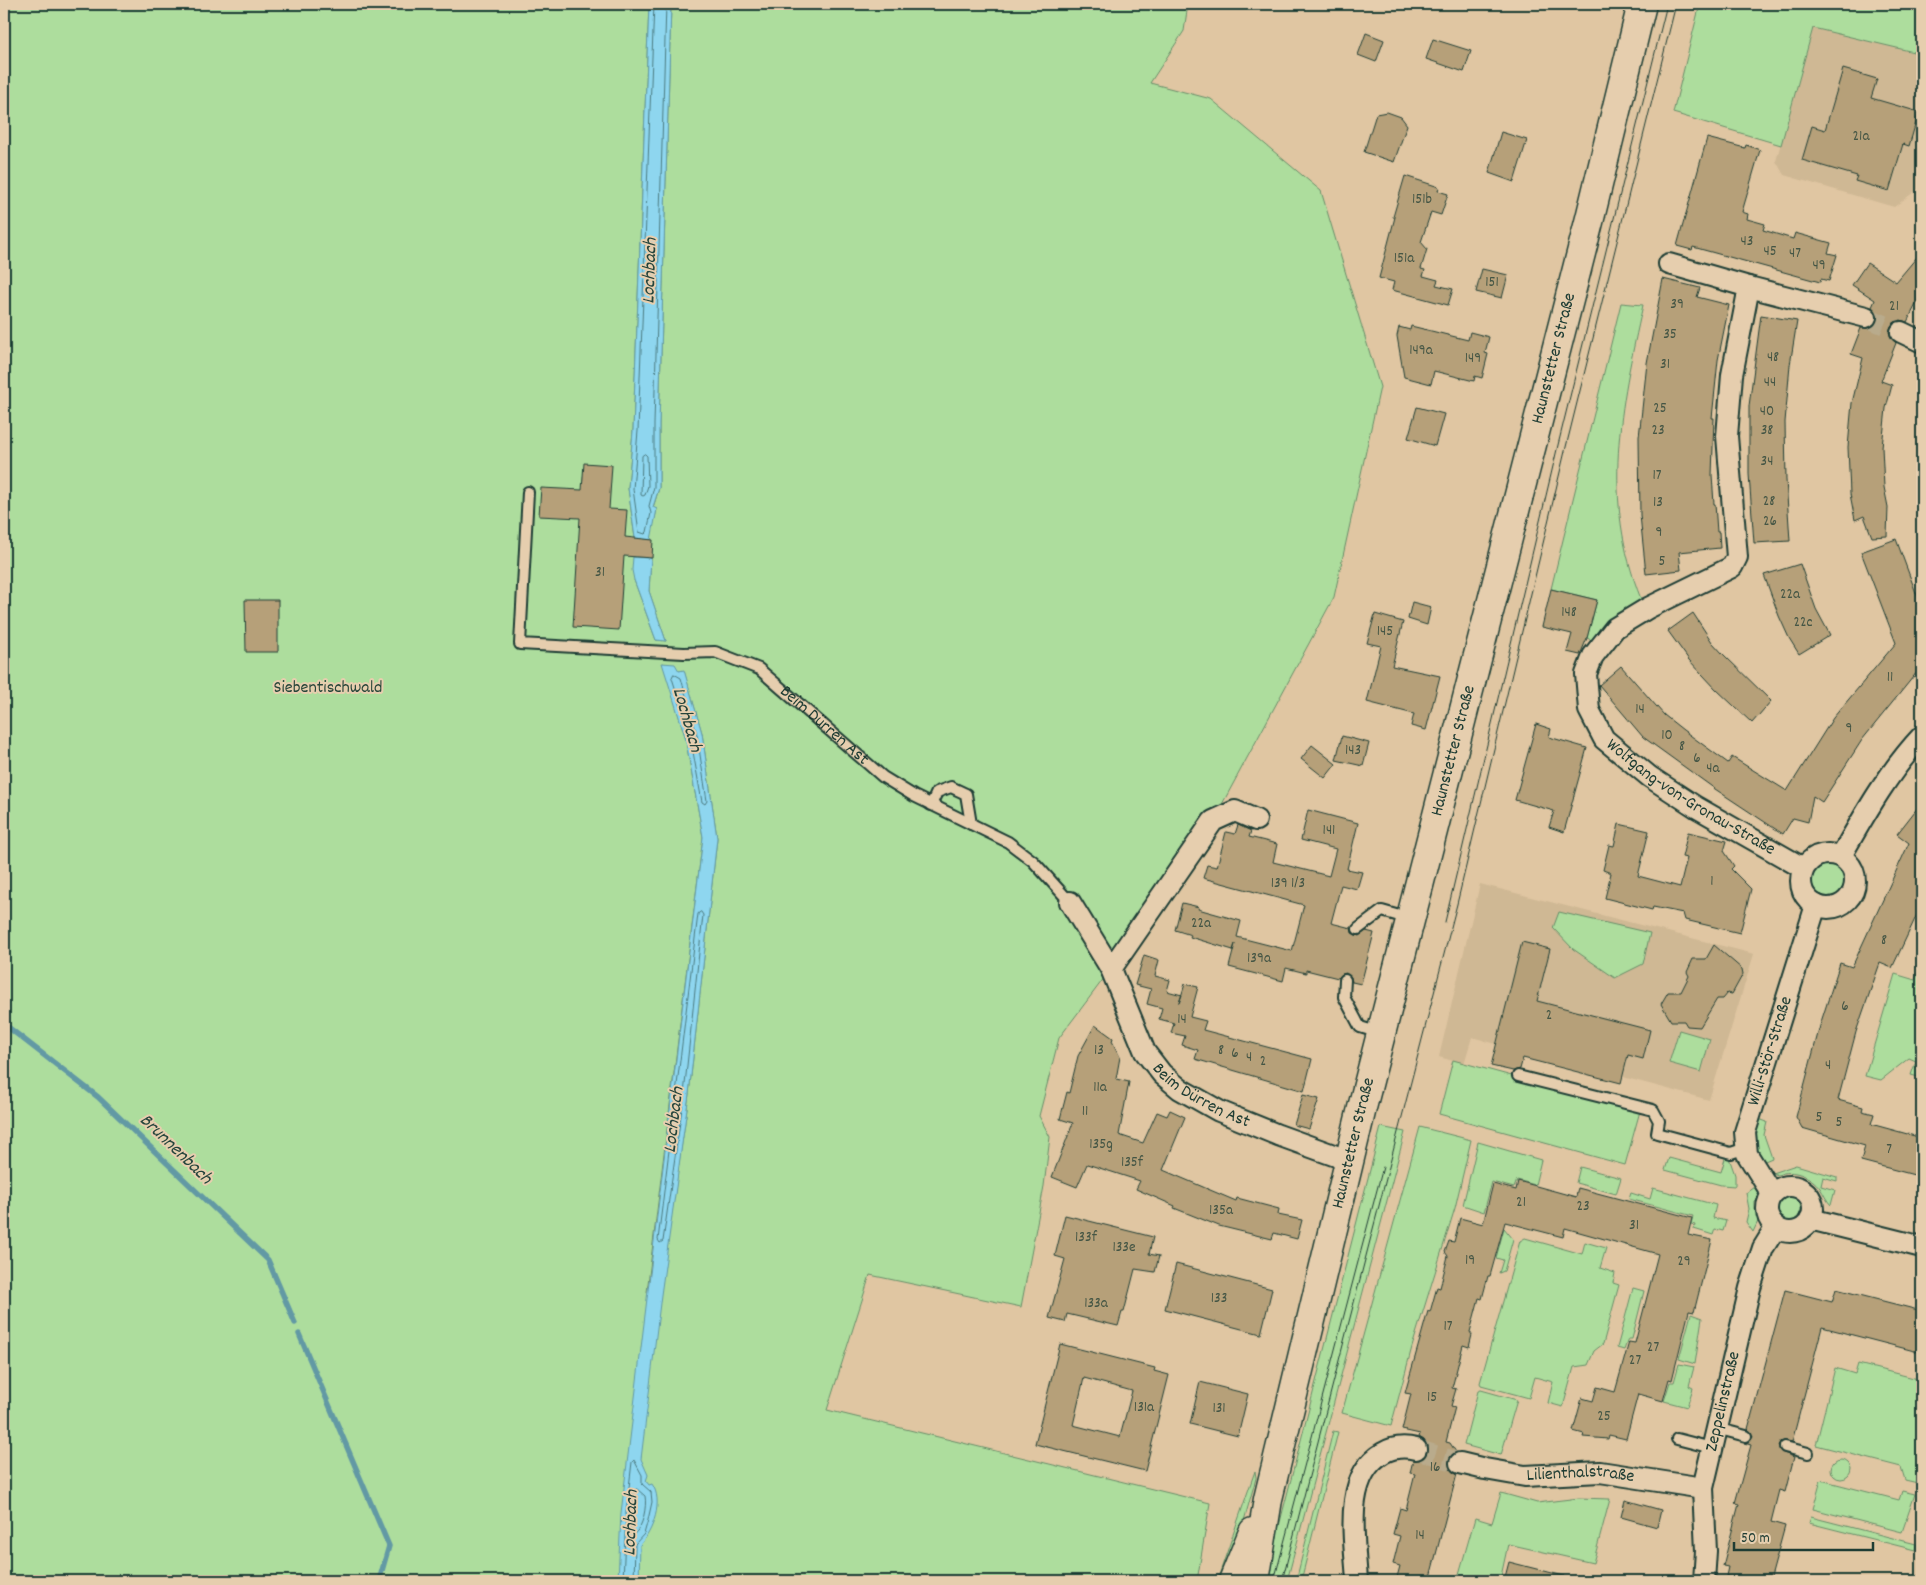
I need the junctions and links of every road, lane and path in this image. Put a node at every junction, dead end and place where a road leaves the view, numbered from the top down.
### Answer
1 (1642, 4) edge
2 (1669, 264) dead end
3 (1749, 287) junction
4 (1866, 317) tunnel mouth
5 (1901, 332) tunnel mouth
6 (1922, 342) edge
7 (528, 492) dead end
8 (1922, 736) edge
9 (931, 805) junction
10 (1256, 820) dead end
11 (971, 824) junction
12 (1841, 856) junction
13 (1804, 868) junction
14 (1070, 902) joint
15 (1816, 905) junction
16 (1411, 919) junction
17 (1358, 929) dead end
18 (1111, 969) junction
19 (1345, 980) dead end
20 (1381, 1033) junction
21 (1518, 1076) dead end
22 (1746, 1148) junction
23 (1350, 1161) junction
24 (1772, 1194) junction
25 (1810, 1219) junction
26 (1776, 1227) junction
27 (1922, 1247) edge
28 (1716, 1428) junction
29 (1746, 1436) dead end
30 (1677, 1439) dead end
31 (1785, 1447) dead end
32 (1712, 1448) junction
33 (1416, 1449) tunnel mouth
34 (1808, 1453) dead end
35 (1460, 1462) tunnel mouth
36 (1703, 1488) junction
37 (1268, 1499) junction
38 (1233, 1581) edge
39 (1256, 1581) edge
40 (1357, 1581) edge
41 (1704, 1581) edge

1 - 16 main road, Haunstetter Straße
2 - 3 street
3 - 4 street
3 - 13 street, Wolfgang-von-Gronau-Straße
5 - 6 street
7 - 9 lane, Beim Dürren Ast
8 - 12 street
9 - 11 lane, Beim Dürren Ast
9 - 11 lane
10 - 18 street
11 - 14 lane, Beim Dürren Ast
12 - 13 street
12 - 15 street
13 - 15 street
14 - 18 street, Beim Dürren Ast
15 - 22 street, Willi-Stör-Straße
16 - 17 lane
16 - 20 main road, Haunstetter Straße
18 - 23 street, Beim Dürren Ast
19 - 20 lane
20 - 23 main road, Haunstetter Straße
21 - 22 lane
22 - 24 street, Willi-Stör-Straße
23 - 37 main road, Haunstetter Straße
24 - 25 street
24 - 26 street
25 - 26 street
25 - 27 street
26 - 28 street, Zeppelinstraße
28 - 29 lane
28 - 32 street, Zeppelinstraße
30 - 32 lane
31 - 34 lane
32 - 36 street, Zeppelinstraße
33 - 40 street
35 - 36 street, Lilienthalstraße
36 - 41 street, Zeppelinstraße
37 - 38 main road, Haunstetter Straße
37 - 39 main road, Haunstetter Straße

